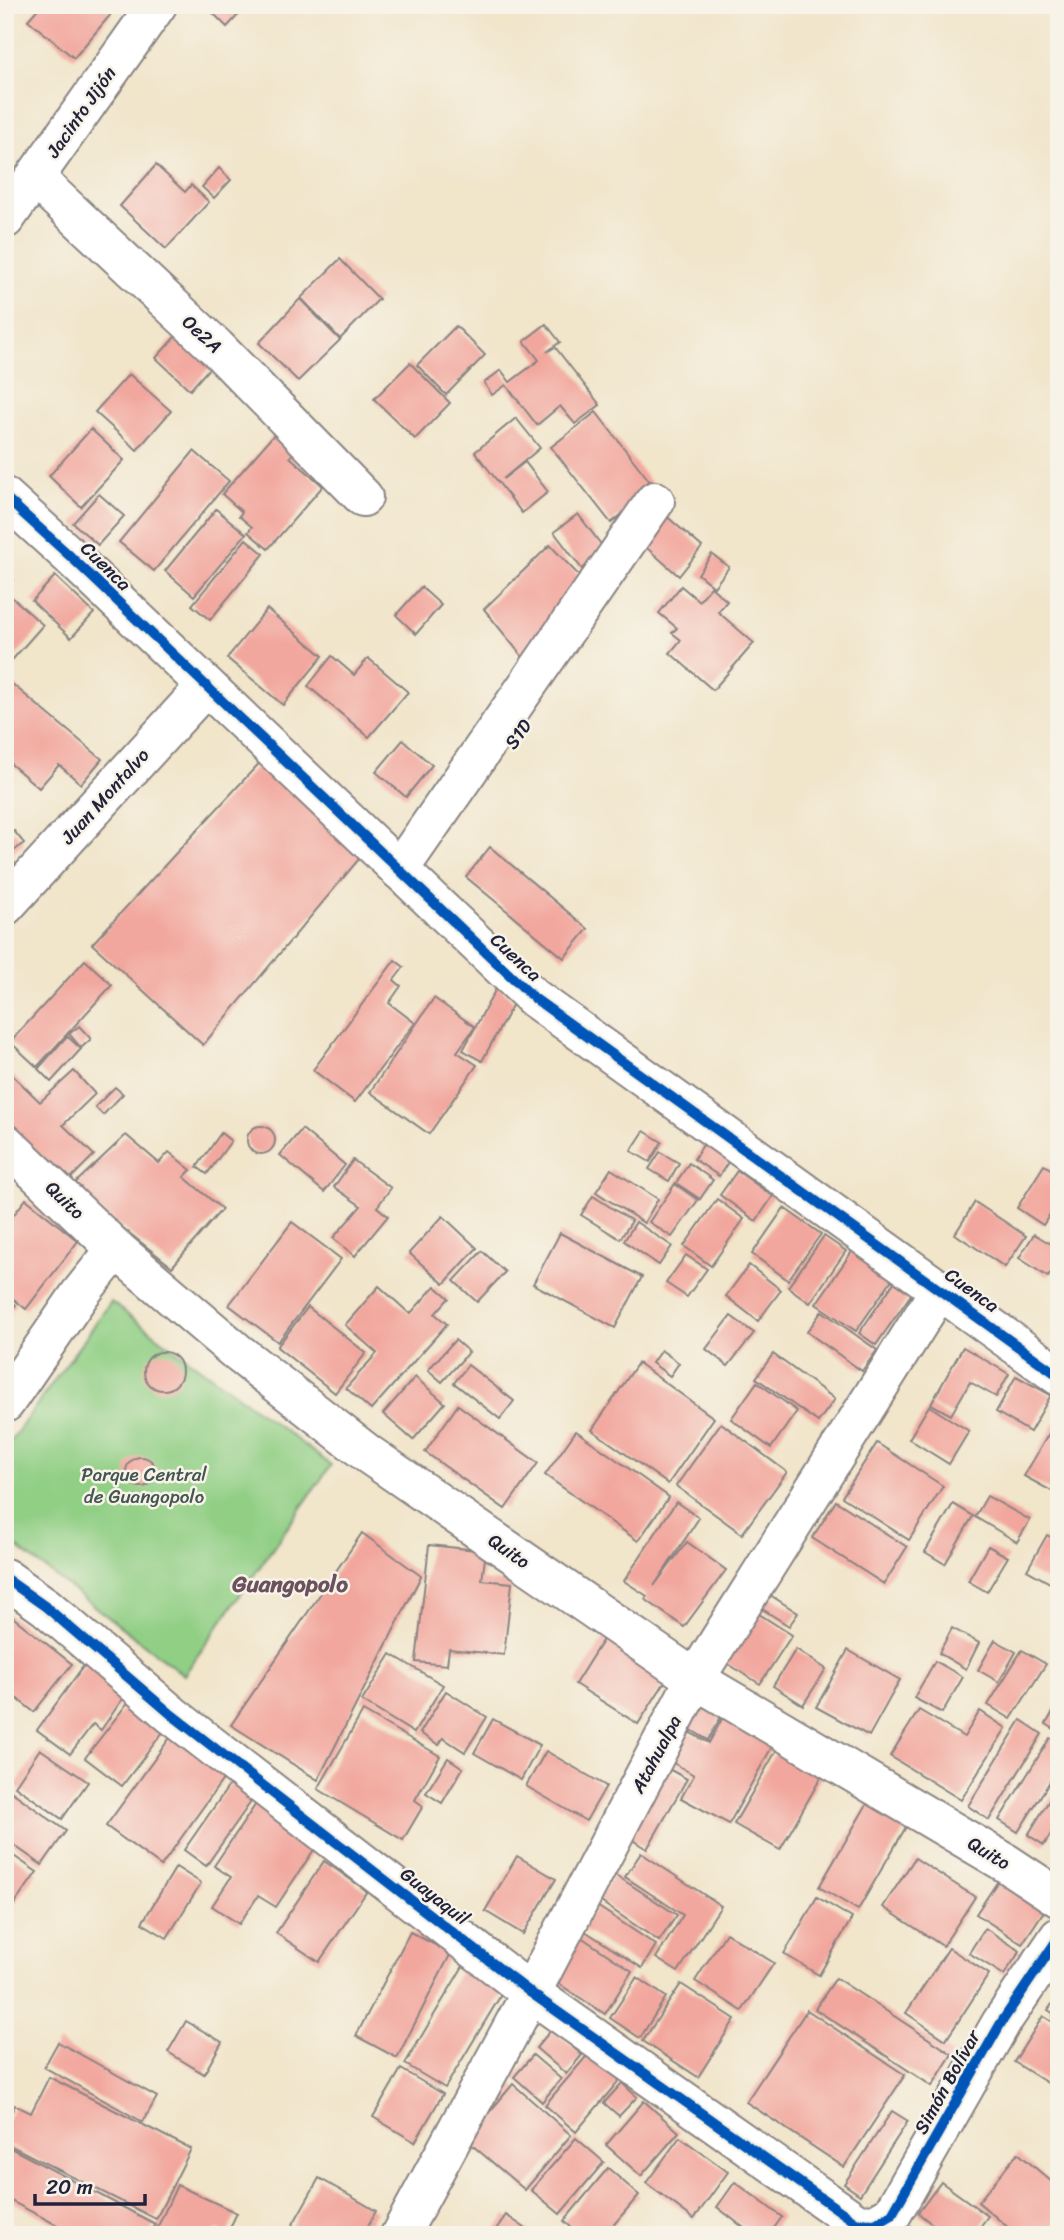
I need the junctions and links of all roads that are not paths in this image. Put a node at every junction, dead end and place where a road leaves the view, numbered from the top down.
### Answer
1 (157, 5) edge
2 (35, 178) junction
3 (5, 219) edge
4 (5, 497) edge
5 (363, 497) dead end
6 (656, 501) dead end
7 (625, 587) dead end
8 (206, 686) junction
9 (407, 877) junction
10 (5, 906) edge
11 (5, 1143) edge
12 (116, 1249) junction
13 (940, 1289) junction
14 (1059, 1376) edge
15 (5, 1402) edge
16 (5, 1578) edge
17 (695, 1679) junction
18 (1059, 1898) edge
19 (1059, 1937) edge
20 (531, 1993) junction
21 (857, 2223) joint
22 (400, 2235) edge

1 - 2 street, Jacinto Jijón
2 - 3 street, Jacinto Jijón
2 - 5 street, Oe2A
4 - 8 street, Cuenca
6 - 9 street
7 - 9 street, S1D
8 - 9 street, Cuenca
8 - 10 street, Juan Montalvo
9 - 13 street, Cuenca
11 - 12 street, Quito
12 - 15 street
12 - 17 street, Quito
13 - 14 street, Cuenca
13 - 17 street, Atahualpa
16 - 20 street, Guayaquil
17 - 18 street, Quito
17 - 20 street, Atahualpa
19 - 21 street, Simón Bolívar
20 - 21 street, Guayaquil
20 - 22 street, Atahualpa

